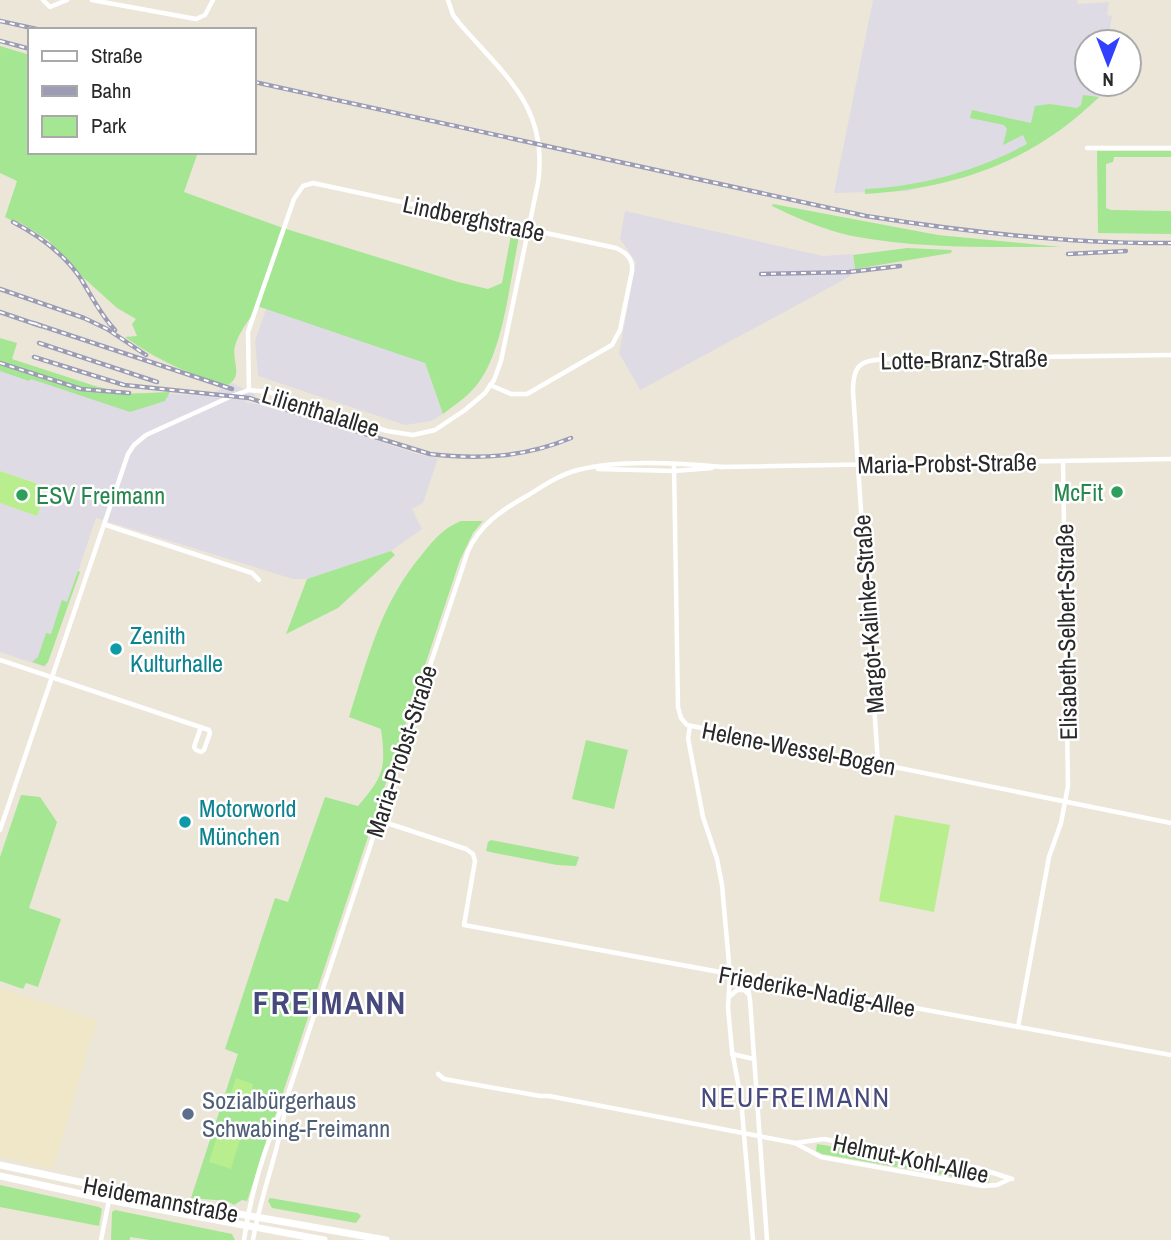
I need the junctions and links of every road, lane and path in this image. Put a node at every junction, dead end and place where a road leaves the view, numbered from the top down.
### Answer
1 (43, 0) edge
2 (67, 0) edge
3 (92, 0) edge
4 (213, 0) edge
5 (449, 0) edge
6 (1087, 148) dead end
7 (1171, 148) edge
8 (1171, 355) edge
9 (490, 385) junction
10 (249, 390) junction
11 (1171, 459) edge
12 (1063, 462) junction
13 (674, 464) junction
14 (858, 464) junction
15 (723, 467) junction
16 (587, 468) junction
17 (674, 471) junction
18 (106, 524) junction
19 (259, 580) dead end
20 (0, 660) edge
21 (52, 677) junction
22 (690, 726) junction
23 (201, 727) junction
24 (878, 764) junction
25 (1066, 802) junction
26 (378, 820) junction
27 (1171, 823) edge
28 (0, 830) edge
29 (730, 975) junction
30 (746, 978) junction
31 (750, 995) junction
32 (728, 997) junction
33 (1018, 1027) junction
34 (732, 1054) junction
35 (1171, 1055) edge
36 (754, 1059) junction
37 (438, 1074) dead end
38 (288, 1094) junction
39 (744, 1133) junction
40 (760, 1137) junction
41 (795, 1143) junction
42 (0, 1165) edge
43 (0, 1176) edge
44 (61, 1180) junction
45 (58, 1189) junction
46 (109, 1200) junction
47 (252, 1217) junction
48 (251, 1227) junction
49 (101, 1240) edge
50 (244, 1240) edge
51 (253, 1240) edge
52 (324, 1240) edge
53 (386, 1240) edge
54 (753, 1240) edge
55 (767, 1240) edge

1 - 2 street
3 - 4 street
5 - 9 street, Lilienthalallee
6 - 7 street
8 - 14 street, Lotte-Branz-Straße
9 - 10 street, Lilienthalallee
9 - 10 street, Lindberghstraße
10 - 18 street, Lilienthalallee
11 - 12 street, Maria-Probst-Straße
12 - 14 street, Maria-Probst-Straße
12 - 25 street, Elisabeth-Selbert-Straße
13 - 15 street, Maria-Probst-Straße
13 - 16 street, Maria-Probst-Straße
13 - 17 street, Helene-Wessel-Bogen
14 - 15 street, Maria-Probst-Straße
14 - 24 street, Margot-Kalinke-Straße
15 - 17 street, Maria-Probst-Straße
16 - 17 street, Maria-Probst-Straße
16 - 26 street, Maria-Probst-Straße
17 - 22 street, Helene-Wessel-Bogen
18 - 19 street
18 - 21 street, Lilienthalallee
20 - 21 street
21 - 23 street
21 - 28 street, Lilienthalallee
22 - 24 street, Helene-Wessel-Bogen
22 - 29 street
23 - 23 street
24 - 25 street, Helene-Wessel-Bogen
25 - 27 street, Helene-Wessel-Bogen
25 - 33 street, Elisabeth-Selbert-Straße
26 - 29 street, Friederike-Nadig-Allee
26 - 38 street, Maria-Probst-Straße
29 - 30 street, Friederike-Nadig-Allee
29 - 32 street
30 - 31 street
30 - 33 street, Friederike-Nadig-Allee
31 - 32 street
31 - 36 street
32 - 34 street
33 - 35 street, Friederike-Nadig-Allee
34 - 36 street
34 - 39 street
36 - 40 street
37 - 39 street, Helmut-Kohl-Allee
38 - 47 street, Maria-Probst-Straße
38 - 47 street, Maria-Probst-Straße
39 - 40 street, Helmut-Kohl-Allee
39 - 54 street
40 - 41 street, Helmut-Kohl-Allee
40 - 55 street
41 - 41 street, Helmut-Kohl-Allee
42 - 44 main road, Heidemannstraße
43 - 45 main road, Heidemannstraße
44 - 45 main road, Heidemannstraße
44 - 47 main road, Heidemannstraße
45 - 46 main road, Heidemannstraße
46 - 48 main road, Heidemannstraße
46 - 49 street
47 - 48 street, Maria-Probst-Straße
47 - 48 street
47 - 53 main road, Heidemannstraße
48 - 50 street
48 - 51 street
48 - 52 main road, Heidemannstraße

